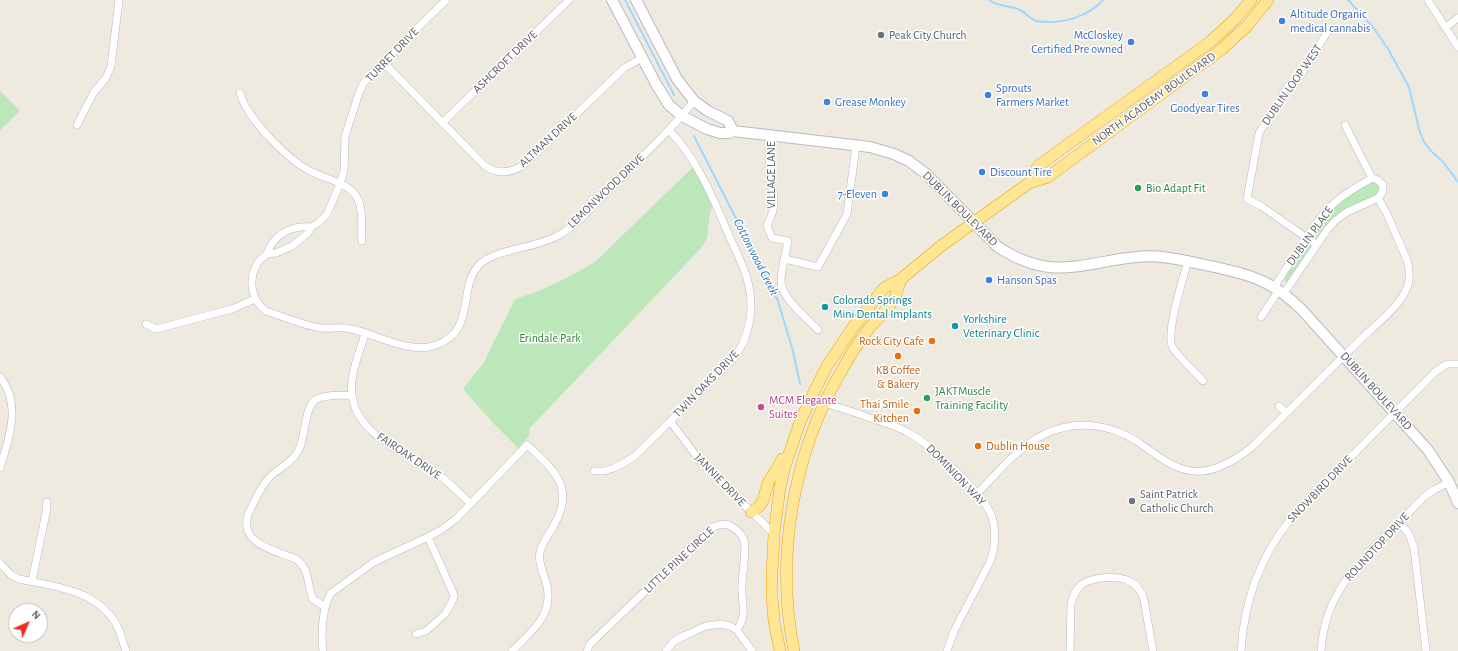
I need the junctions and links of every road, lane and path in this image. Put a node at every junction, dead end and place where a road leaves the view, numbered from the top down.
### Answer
1 (119, 0) edge
2 (446, 0) edge
3 (569, 0) edge
4 (612, 0) edge
5 (636, 0) edge
6 (1251, 0) edge
7 (1268, 0) edge
8 (1428, 0) edge
9 (1458, 18) edge
10 (1446, 27) junction
11 (1328, 31) dead end
12 (1458, 48) edge
13 (642, 58) junction
14 (383, 62) junction
15 (240, 93) dead end
16 (694, 101) junction
17 (682, 116) junction
18 (442, 123) junction
19 (77, 125) dead end
20 (1345, 126) dead end
21 (669, 130) junction
22 (732, 130) junction
23 (771, 136) junction
24 (856, 146) junction
25 (1372, 178) junction
26 (1029, 183) junction
27 (340, 184) junction
28 (1378, 198) junction
29 (973, 222) junction
30 (312, 227) junction
31 (1307, 238) junction
32 (362, 241) dead end
33 (1317, 245) junction
34 (267, 254) junction
35 (785, 259) junction
36 (1188, 261) junction
37 (901, 279) junction
38 (1279, 290) junction
39 (255, 299) junction
40 (1261, 317) dead end
41 (146, 324) dead end
42 (818, 330) dead end
43 (365, 332) junction
44 (1344, 356) junction
45 (1455, 362) edge
46 (0, 376) edge
47 (1204, 381) dead end
48 (352, 395) junction
49 (824, 403) junction
50 (1279, 406) dead end
51 (1395, 412) junction
52 (1286, 413) junction
53 (670, 421) junction
54 (800, 422) junction
55 (0, 468) edge
56 (594, 471) dead end
57 (1449, 482) junction
58 (977, 494) junction
59 (47, 502) dead end
60 (1458, 503) edge
61 (471, 504) junction
62 (751, 512) junction
63 (1399, 522) junction
64 (774, 534) junction
65 (428, 537) junction
66 (788, 543) junction
67 (0, 563) edge
68 (32, 581) junction
69 (325, 606) junction
70 (737, 630) junction
71 (416, 634) dead end
72 (126, 651) edge
73 (323, 651) edge
74 (512, 651) edge
75 (587, 651) edge
76 (666, 651) edge
77 (752, 651) edge
78 (780, 651) edge
79 (794, 651) edge
80 (947, 651) edge
81 (1070, 651) edge
82 (1153, 651) edge
83 (1241, 651) edge
84 (1321, 651) edge
85 (1426, 651) edge

1 - 19 street
2 - 14 street, TURRET DRIVE
3 - 18 street, ASHCROFT DRIVE
4 - 13 main road, DUBLIN BOULEVARD
5 - 16 main road
6 - 26 highway, NORTH ACADEMY BOULEVARD
7 - 26 highway, NORTH ACADEMY BOULEVARD
8 - 10 street
9 - 10 street
10 - 12 street
11 - 31 street, DUBLIN LOOP WEST
13 - 17 main road, DUBLIN BOULEVARD
13 - 18 street, ALTMAN DRIVE
14 - 18 street, ALTMAN DRIVE
14 - 27 street, TURRET DRIVE
15 - 27 street
16 - 17 street, LEMONWOOD DRIVE
16 - 22 main road
17 - 21 street, LEMONWOOD DRIVE
17 - 22 main road, DUBLIN BOULEVARD
20 - 25 street
21 - 43 street, LEMONWOOD DRIVE
21 - 53 street, TWIN OAKS DRIVE
22 - 23 main road, DUBLIN BOULEVARD
23 - 24 main road, DUBLIN BOULEVARD
23 - 35 street, VILLAGE LANE
24 - 29 main road, DUBLIN BOULEVARD
24 - 35 street
25 - 28 street
25 - 31 street, DUBLIN PLACE
26 - 29 highway, NORTH ACADEMY BOULEVARD
27 - 30 street, TURRET DRIVE
27 - 32 street
28 - 33 street, DUBLIN PLACE
28 - 44 street
29 - 36 main road, DUBLIN BOULEVARD
29 - 37 highway, NORTH ACADEMY BOULEVARD
30 - 34 street, TURRET DRIVE
30 - 34 street
31 - 33 street, DUBLIN LOOP WEST
31 - 38 street, DUBLIN PLACE
33 - 38 street, DUBLIN PLACE
34 - 39 street
35 - 42 street, VILLAGE LANE
36 - 38 main road, DUBLIN BOULEVARD
36 - 47 street
37 - 49 highway
37 - 54 highway, NORTH ACADEMY BOULEVARD
38 - 40 street
38 - 44 main road, DUBLIN BOULEVARD
39 - 41 street
39 - 43 street, LEMONWOOD DRIVE
43 - 48 street, FAIROAK DRIVE
44 - 51 main road, DUBLIN BOULEVARD
44 - 52 street
45 - 51 street, SNOWBIRD DRIVE
46 - 55 street
48 - 61 street, FAIROAK DRIVE
48 - 69 street
49 - 58 street, DOMINION WAY
49 - 66 highway
50 - 52 street
51 - 57 main road, DUBLIN BOULEVARD
51 - 83 street, SNOWBIRD DRIVE
52 - 58 street
53 - 56 street, TWIN OAKS DRIVE
53 - 62 street, JANNIE DRIVE
54 - 62 highway
54 - 64 highway, NORTH ACADEMY BOULEVARD
57 - 60 main road, DUBLIN BOULEVARD
57 - 63 street, ROUNDTOP DRIVE
58 - 80 street, DOMINION WAY
59 - 68 street
61 - 65 street
61 - 74 street
62 - 64 street, JANNIE DRIVE
63 - 84 street, ROUNDTOP DRIVE
63 - 85 street
64 - 66 highway
64 - 78 highway, NORTH ACADEMY BOULEVARD
65 - 69 street
65 - 71 street
66 - 79 highway
67 - 68 street
68 - 72 street
69 - 73 street
70 - 75 street, LITTLE PINE CIRCLE
70 - 76 street
70 - 77 street
81 - 82 street

